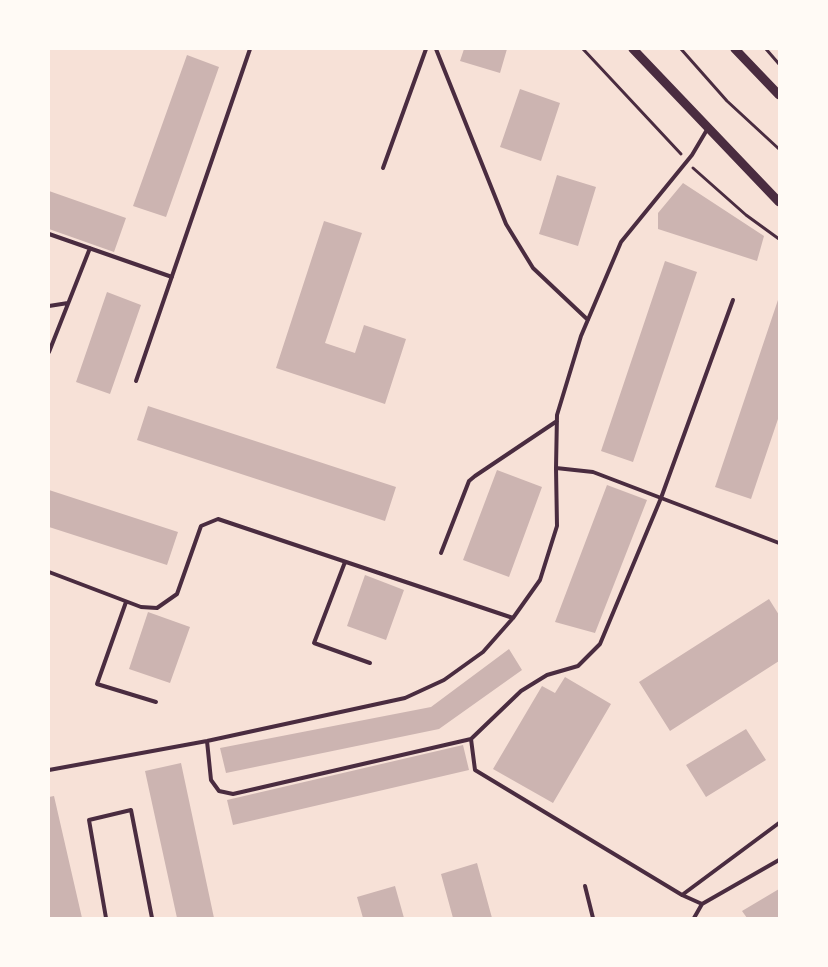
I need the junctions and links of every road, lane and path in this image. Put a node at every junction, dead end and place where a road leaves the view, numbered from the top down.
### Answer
1 (250, 49) edge
2 (426, 49) edge
3 (436, 49) edge
4 (583, 49) edge
5 (633, 49) edge
6 (681, 49) edge
7 (735, 49) edge
8 (766, 49) edge
9 (779, 64) edge
10 (779, 95) edge
11 (708, 127) junction
12 (779, 149) edge
13 (687, 161) junction
14 (383, 168) dead end
15 (779, 202) edge
16 (49, 234) edge
17 (779, 239) edge
18 (90, 248) junction
19 (172, 277) junction
20 (733, 300) dead end
21 (68, 303) junction
22 (49, 306) edge
23 (588, 320) junction
24 (49, 352) edge
25 (136, 381) dead end
26 (557, 421) junction
27 (556, 468) junction
28 (661, 498) junction
29 (779, 543) edge
30 (441, 553) dead end
31 (345, 562) junction
32 (49, 572) edge
33 (126, 602) junction
34 (513, 618) junction
35 (370, 663) dead end
36 (156, 702) dead end
37 (471, 739) junction
38 (208, 741) junction
39 (49, 770) edge
40 (779, 823) edge
41 (779, 860) edge
42 (585, 886) dead end
43 (682, 894) junction
44 (702, 904) junction
45 (106, 918) edge
46 (152, 918) edge
47 (593, 918) edge
48 (694, 918) edge

1 - 19 lane
2 - 14 lane
3 - 23 lane
4 - 13 path
5 - 11 street
6 - 12 path
7 - 10 street
8 - 9 path
11 - 13 lane
11 - 15 street
13 - 17 path
13 - 23 lane
16 - 18 lane
18 - 19 lane
18 - 21 lane
19 - 25 lane
20 - 28 lane
21 - 22 lane
21 - 24 lane
23 - 26 lane
26 - 27 lane
26 - 30 lane
27 - 28 lane
27 - 34 lane
28 - 29 lane
28 - 37 lane
31 - 33 lane
31 - 34 lane
31 - 35 lane
32 - 33 lane
33 - 36 lane
34 - 38 lane
37 - 38 lane
37 - 43 lane
38 - 39 lane
40 - 43 lane
41 - 44 lane
42 - 47 lane
43 - 44 lane
44 - 48 lane
45 - 46 lane

